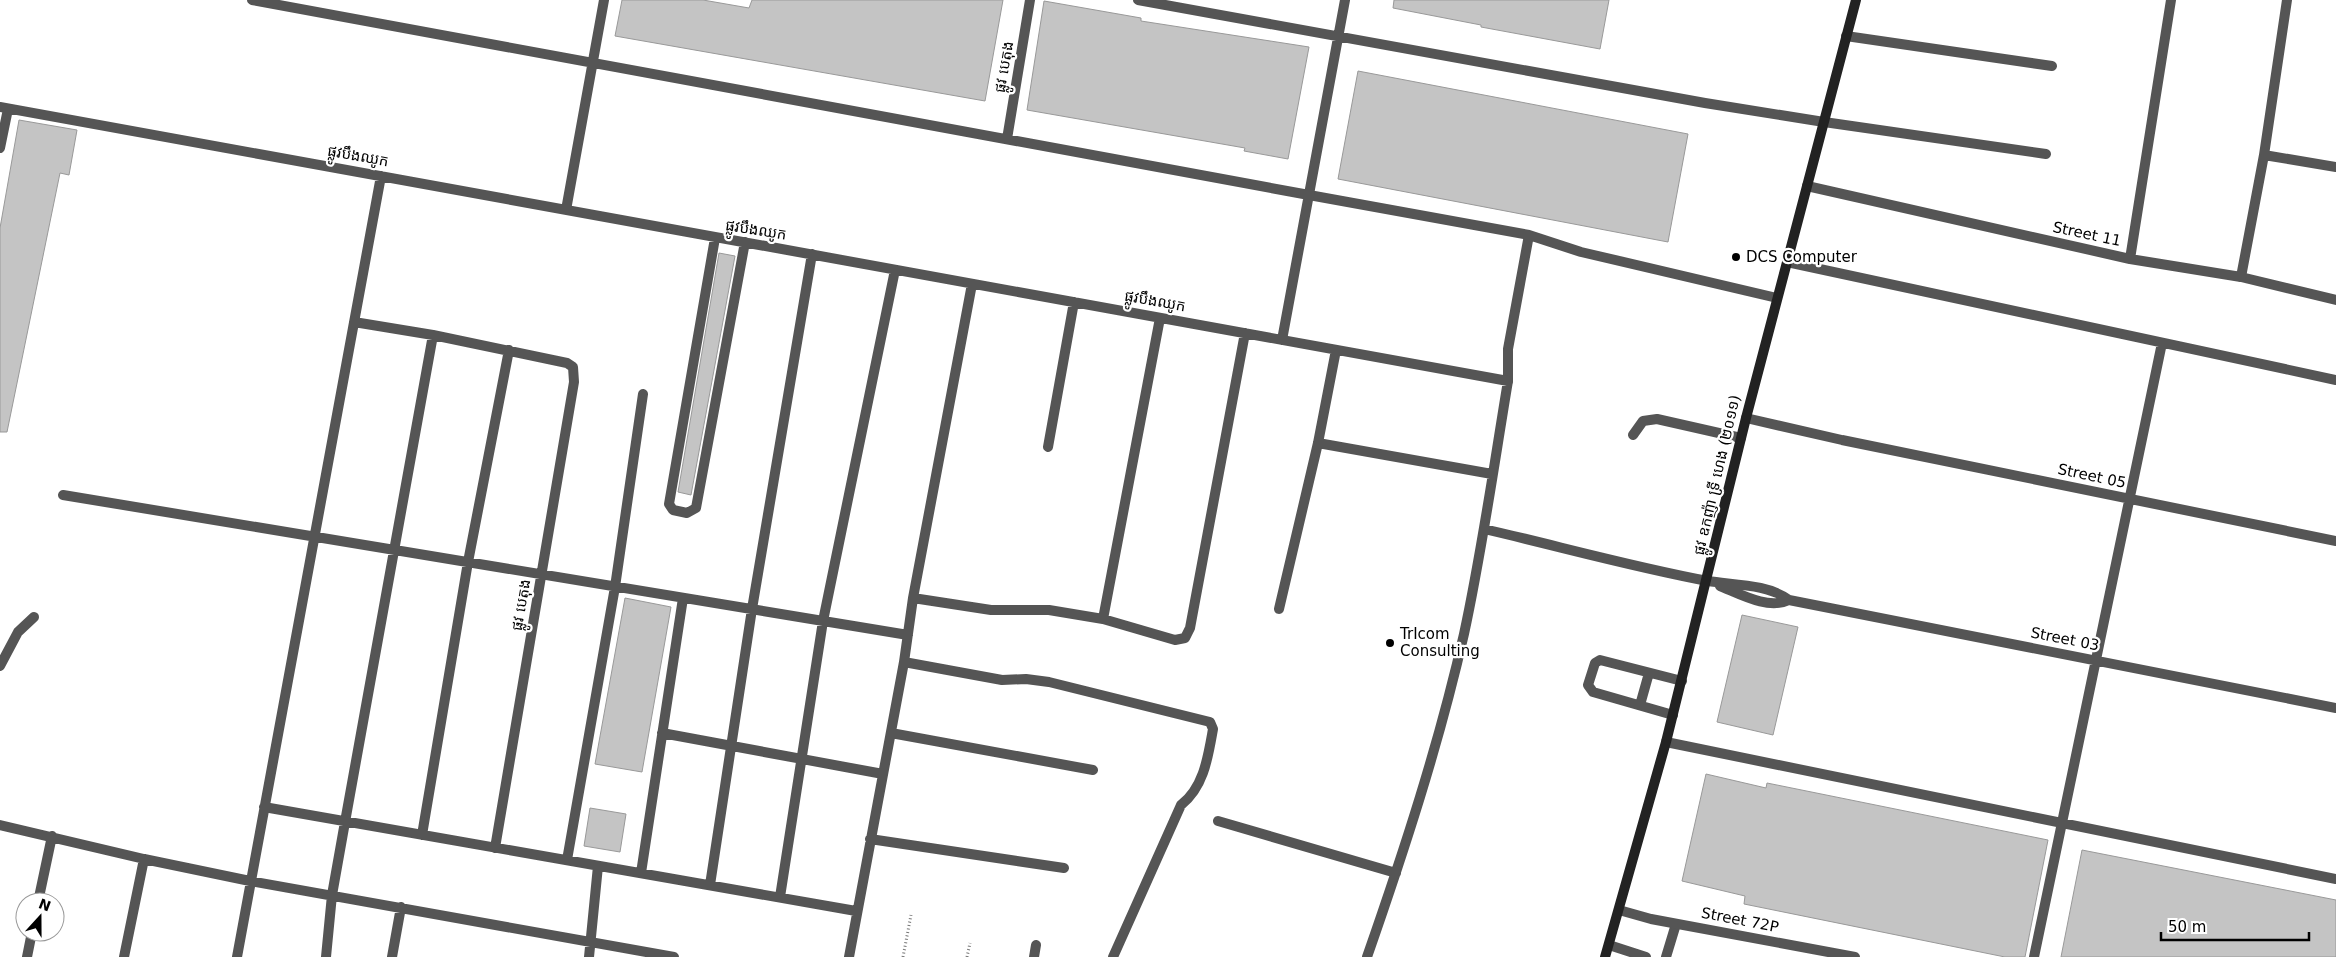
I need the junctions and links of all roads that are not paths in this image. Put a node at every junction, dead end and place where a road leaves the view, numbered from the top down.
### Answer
1 (252, 0) edge
2 (604, 0) edge
3 (1030, 0) edge
4 (1138, 0) edge
5 (1345, 0) edge
6 (1856, 0) edge
7 (2171, 0) edge
8 (2287, 0) edge
9 (1338, 36) junction
10 (1846, 36) junction
11 (592, 63) junction
12 (2052, 66) dead end
13 (4, 108) edge
14 (1824, 122) junction
15 (1007, 139) junction
16 (0, 148) edge
17 (2046, 154) dead end
18 (2264, 155) junction
19 (2336, 167) edge
20 (381, 176) junction
21 (1807, 186) junction
22 (1309, 195) junction
23 (566, 210) junction
24 (1529, 235) junction
25 (715, 238) junction
26 (745, 242) junction
27 (812, 254) junction
28 (2130, 259) junction
29 (1787, 262) junction
30 (895, 270) junction
31 (2241, 278) junction
32 (972, 284) junction
33 (1777, 298) junction
34 (2336, 300) edge
35 (1074, 302) junction
36 (1160, 318) junction
37 (354, 322) junction
38 (1245, 333) junction
39 (433, 335) junction
40 (1282, 340) junction
41 (2162, 343) junction
42 (509, 350) junction
43 (1336, 350) junction
44 (2336, 380) edge
45 (1508, 381) junction
46 (644, 394) dead end
47 (1746, 418) junction
48 (1633, 434) dead end
49 (1741, 438) junction
50 (1318, 443) junction
51 (1048, 448) dead end
52 (1492, 474) junction
53 (63, 495) dead end
54 (2130, 499) junction
55 (1484, 529) junction
56 (314, 536) junction
57 (2336, 541) edge
58 (393, 550) junction
59 (468, 562) junction
60 (541, 574) junction
61 (1708, 581) junction
62 (615, 587) junction
63 (683, 598) junction
64 (913, 598) junction
65 (1280, 609) dead end
66 (752, 610) junction
67 (34, 617) dead end
68 (1103, 619) junction
69 (823, 621) junction
70 (908, 635) junction
71 (2096, 661) junction
72 (904, 662) junction
73 (0, 666) edge
74 (1650, 673) junction
75 (1682, 681) junction
76 (1640, 705) junction
77 (2336, 708) edge
78 (1673, 714) junction
79 (662, 733) junction
80 (891, 733) junction
81 (1666, 742) junction
82 (731, 746) junction
83 (802, 759) junction
84 (1093, 770) dead end
85 (883, 774) junction
86 (264, 807) junction
87 (344, 822) junction
88 (1218, 822) dead end
89 (2062, 823) junction
90 (0, 826) edge
91 (422, 835) junction
92 (52, 836) junction
93 (870, 839) junction
94 (495, 848) junction
95 (144, 859) junction
96 (567, 860) junction
97 (598, 866) junction
98 (1064, 868) dead end
99 (641, 873) junction
100 (1396, 873) junction
101 (2336, 880) edge
102 (250, 881) junction
103 (710, 885) junction
104 (40, 892) edge
105 (332, 895) junction
106 (780, 897) junction
107 (401, 907) junction
108 (1620, 910) junction
109 (856, 911) junction
110 (1676, 924) junction
111 (30, 942) edge
112 (591, 942) junction
113 (1036, 945) dead end
114 (1609, 945) junction
115 (27, 957) edge
116 (124, 957) edge
117 (237, 957) edge
118 (326, 957) edge
119 (392, 957) edge
120 (589, 957) edge
121 (674, 957) edge
122 (849, 957) edge
123 (1034, 957) edge
124 (1113, 957) edge
125 (1367, 957) edge
126 (1605, 957) edge
127 (1646, 957) edge
128 (1666, 957) edge
129 (1855, 957) edge
130 (2034, 957) edge

1 - 11 street
2 - 11 street
3 - 15 street, ផ្លូវ បេតុង
4 - 9 street
5 - 9 street
6 - 10 main road, ផ្លូវ ឧកញ៉ា ទ្រី ហេង (២០១១)
7 - 28 street
8 - 18 street
9 - 14 street
9 - 22 street
10 - 12 street
10 - 14 main road, ផ្លូវ ឧកញ៉ា ទ្រី ហេង (២០១១)
11 - 15 street
11 - 23 street
13 - 16 street
13 - 20 street, ផ្លូវបឹងឈូក
14 - 17 street
14 - 21 main road, ផ្លូវ ឧកញ៉ា ទ្រី ហេង (២០១១)
15 - 22 street
18 - 19 street
18 - 31 street
20 - 23 street, ផ្លូវបឹងឈូក
20 - 37 street
21 - 28 street, Street 11
21 - 29 main road, ផ្លូវ ឧកញ៉ា ទ្រី ហេង (២០១១)
22 - 24 street
22 - 40 street
23 - 25 street, ផ្លូវបឹងឈូក
24 - 33 street
24 - 45 street
25 - 26 street, ផ្លូវបឹងឈូក
25 - 26 street
26 - 27 street, ផ្លូវបឹងឈូក
27 - 30 street, ផ្លូវបឹងឈូក
27 - 66 street
28 - 31 street, Street 11
29 - 33 main road, ផ្លូវ ឧកញ៉ា ទ្រី ហេង (២០១១)
29 - 41 street
30 - 32 street, ផ្លូវបឹងឈូក
30 - 69 street
31 - 34 street, Street 11
32 - 35 street, ផ្លូវបឹងឈូក
32 - 64 street
33 - 47 main road, ផ្លូវ ឧកញ៉ា ទ្រី ហេង (២០១១)
35 - 36 street, ផ្លូវបឹងឈូក
35 - 51 street
36 - 38 street, ផ្លូវបឹងឈូក
36 - 68 street
37 - 39 street
37 - 56 street
38 - 40 street, ផ្លូវបឹងឈូក
38 - 68 street
39 - 42 street
39 - 58 street
40 - 43 street, ផ្លូវបឹងឈូក
41 - 44 street
41 - 54 street
42 - 59 street
42 - 60 street, ផ្លូវ បេតុង
43 - 45 street, ផ្លូវបឹងឈូក
43 - 50 street
45 - 52 street
46 - 62 street
47 - 49 main road, ផ្លូវ ឧកញ៉ា ទ្រី ហេង (២០១១)
47 - 54 street, Street 05
48 - 49 street
49 - 61 main road, ផ្លូវ ឧកញ៉ា ទ្រី ហេង (២០១១)
50 - 52 street
50 - 65 street
52 - 55 street
53 - 56 street
54 - 57 street, Street 05
54 - 71 street
55 - 61 street, Street 03
55 - 100 street
56 - 58 street
56 - 86 street
58 - 59 street
58 - 87 street
59 - 60 street
59 - 91 street
60 - 62 street
60 - 94 street, ផ្លូវ បេតុង
61 - 71 street, Street 03
61 - 75 main road, ផ្លូវ ឧកញ៉ា ទ្រី ហេង (២០១១)
62 - 63 street
62 - 96 street
63 - 66 street
63 - 79 street
64 - 68 street
64 - 70 street
66 - 69 street
66 - 82 street
67 - 73 street
69 - 70 street
69 - 83 street
70 - 72 street
71 - 77 street, Street 03
71 - 89 street
72 - 80 street
72 - 124 street
74 - 75 street
74 - 76 street
74 - 76 street
75 - 78 main road, ផ្លូវ ឧកញ៉ា ទ្រី ហេង (២០១១)
76 - 78 street
78 - 81 main road, ផ្លូវ ឧកញ៉ា ទ្រី ហេង (២០១១)
79 - 82 street
79 - 99 street
80 - 84 street
80 - 85 street
81 - 89 street
81 - 108 main road, ផ្លូវ ឧកញ៉ា ទ្រី ហេង (២០១១)
82 - 83 street
82 - 103 street
83 - 85 street
83 - 106 street
85 - 93 street
86 - 87 street
86 - 102 street
87 - 91 street
87 - 105 street
88 - 100 street
89 - 101 street
89 - 130 street
90 - 92 street
91 - 94 street
92 - 95 street
92 - 104 street
93 - 98 street
93 - 109 street
94 - 96 street
95 - 102 street
95 - 116 street
96 - 97 street
97 - 99 street
97 - 112 street
99 - 103 street
100 - 125 street
102 - 105 street
102 - 117 street
103 - 106 street
105 - 107 street
105 - 118 street
106 - 109 street
107 - 112 street
107 - 119 street
108 - 110 street, Street 72P
108 - 114 main road, ផ្លូវ ឧកញ៉ា ទ្រី ហេង (២០១១)
109 - 122 street
110 - 128 street
110 - 129 street, Street 72P
111 - 115 street
112 - 120 street
112 - 121 street
113 - 123 street
114 - 126 main road, ផ្លូវ ឧកញ៉ា ទ្រី ហេង (២០១១)
114 - 127 street

